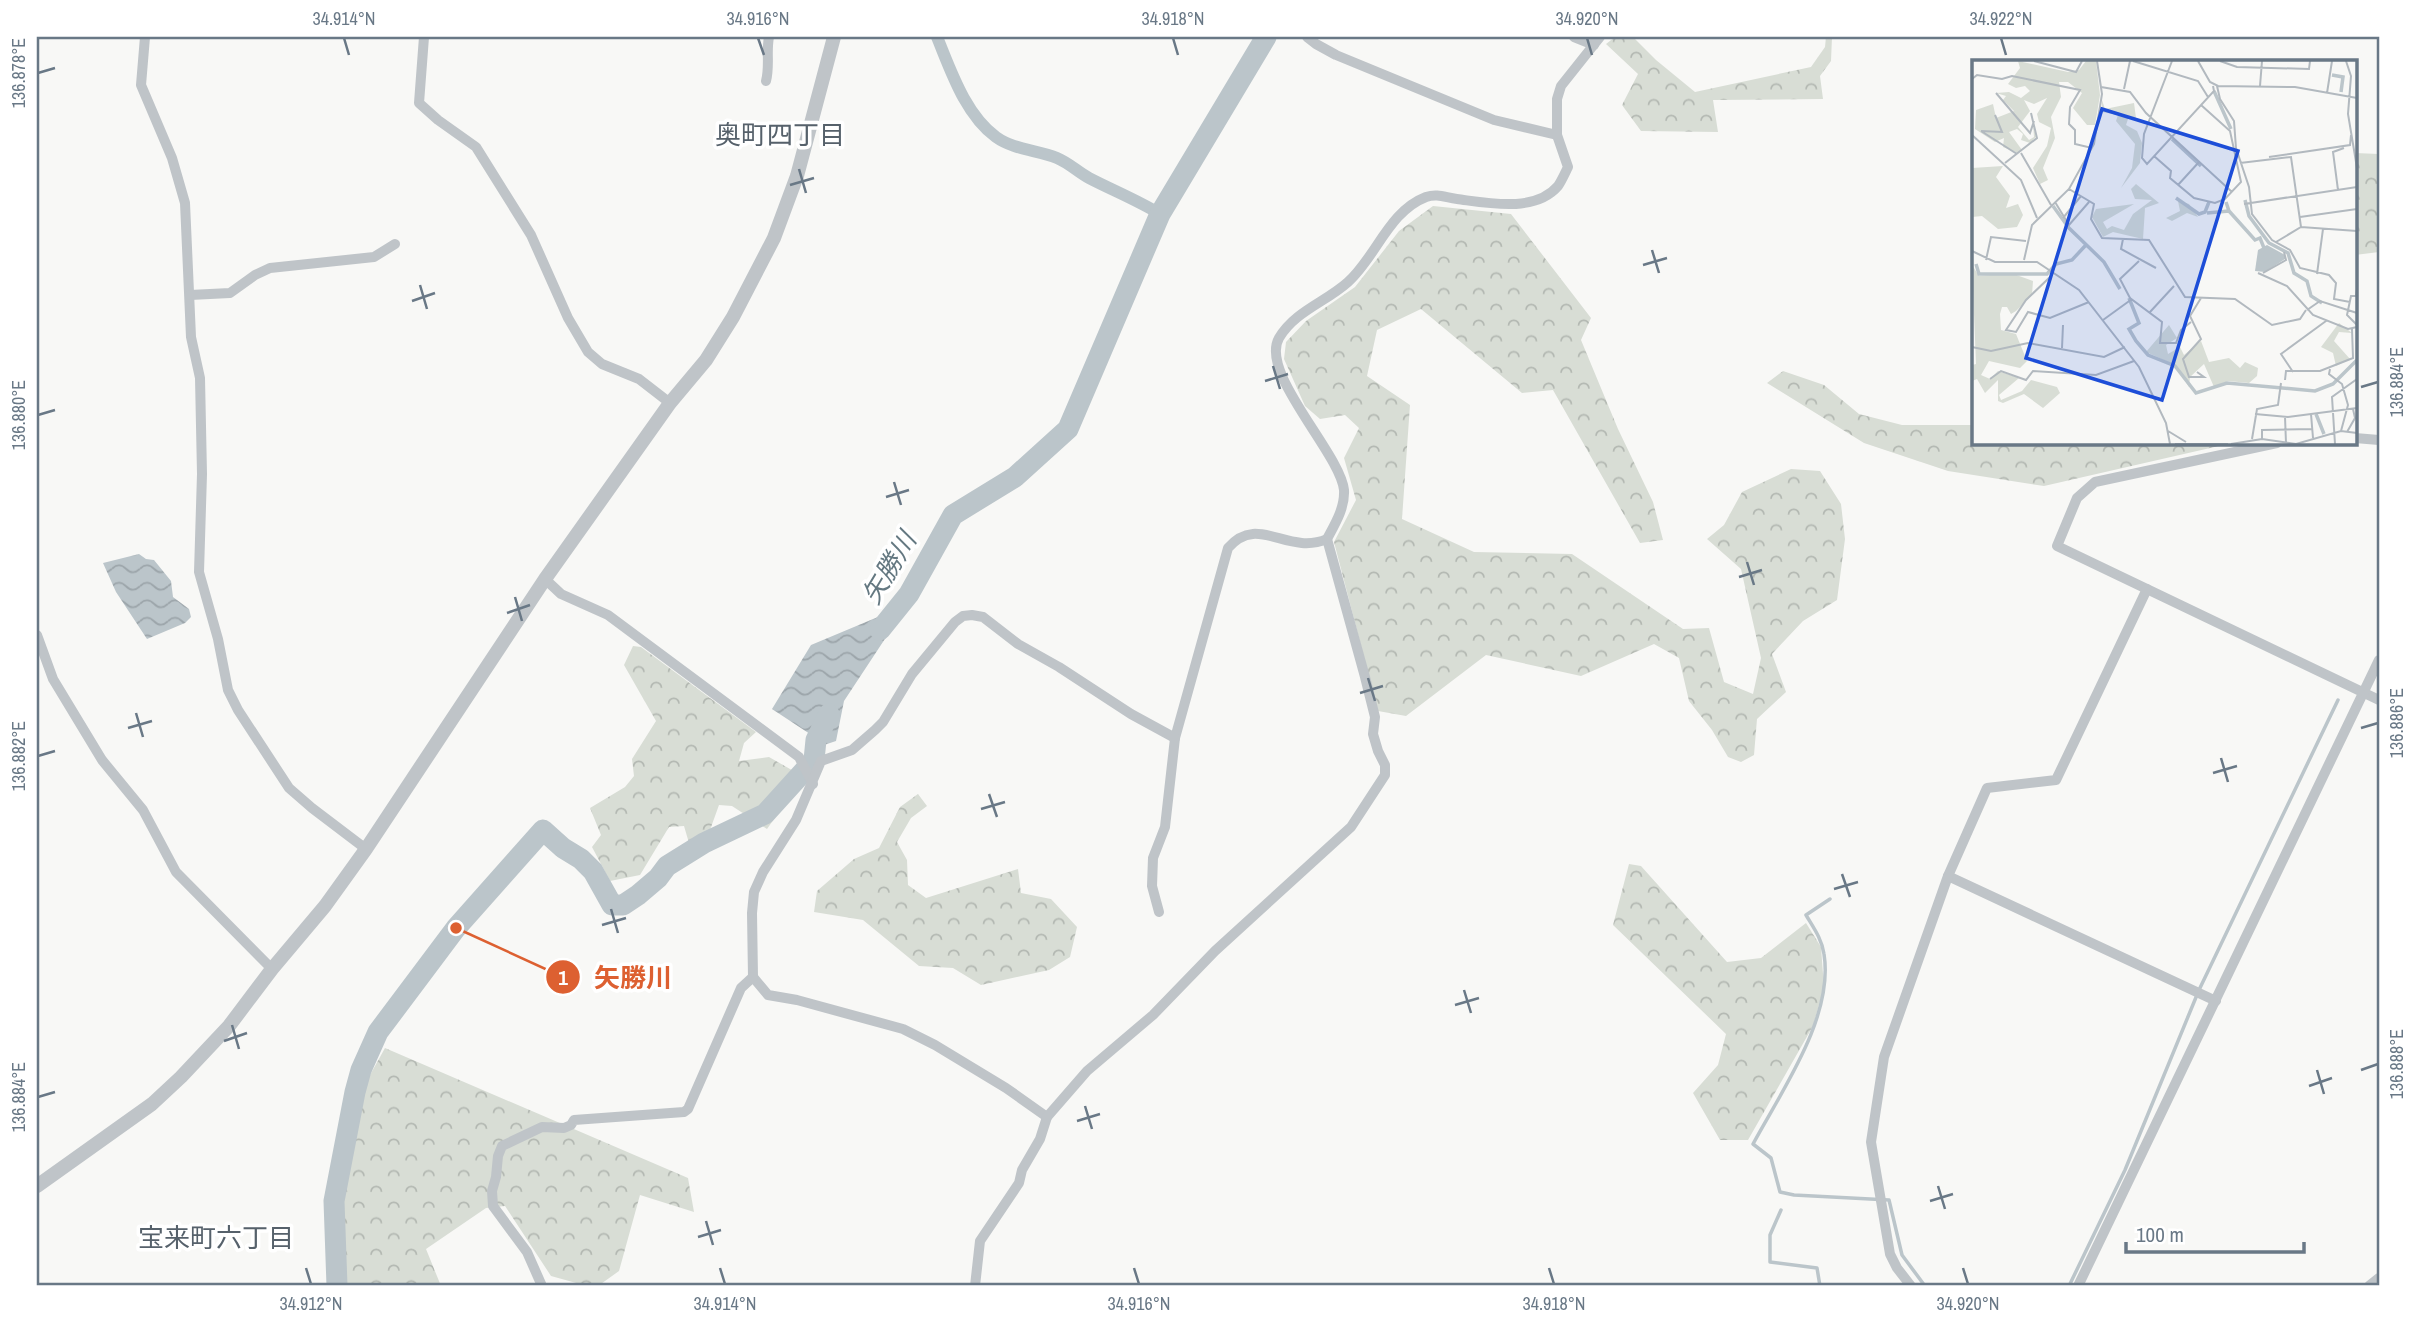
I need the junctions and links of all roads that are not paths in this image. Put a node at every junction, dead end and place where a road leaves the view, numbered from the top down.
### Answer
1 (145, 37) edge
2 (424, 37) edge
3 (769, 37) edge
4 (834, 37) edge
5 (1307, 37) edge
6 (1574, 37) edge
7 (1597, 41) edge
8 (766, 81) dead end
9 (1557, 135) junction
10 (395, 244) dead end
11 (190, 295) junction
12 (670, 403) junction
13 (2356, 438) edge
14 (2379, 440) edge
15 (2272, 444) edge
16 (1328, 539) junction
17 (545, 579) junction
18 (2147, 589) junction
19 (37, 635) edge
20 (2379, 660) edge
21 (2364, 693) junction
22 (2379, 700) edge
23 (1175, 738) junction
24 (813, 784) junction
25 (366, 849) junction
26 (1948, 876) junction
27 (1159, 912) dead end
28 (272, 969) junction
29 (753, 977) junction
30 (2216, 1001) junction
31 (1047, 1118) junction
32 (37, 1186) edge
33 (2379, 1278) edge
34 (542, 1286) edge
35 (975, 1286) edge
36 (1910, 1286) edge
37 (2078, 1286) edge
38 (2369, 1286) edge

1 - 11 street
2 - 12 street
3 - 8 street
4 - 12 street
5 - 9 street
6 - 7 street
7 - 9 street
9 - 16 street
10 - 11 street
11 - 25 street
12 - 17 street
13 - 14 street
15 - 18 street
16 - 23 street
16 - 31 street
17 - 24 street
17 - 25 street
18 - 21 street
18 - 26 street
19 - 28 street
20 - 21 street
21 - 22 street
21 - 30 street
23 - 24 street
23 - 27 street
24 - 29 street
25 - 28 street
26 - 30 street
26 - 36 street
28 - 32 street
29 - 31 street
29 - 34 street
30 - 37 street
31 - 35 street
33 - 38 street

